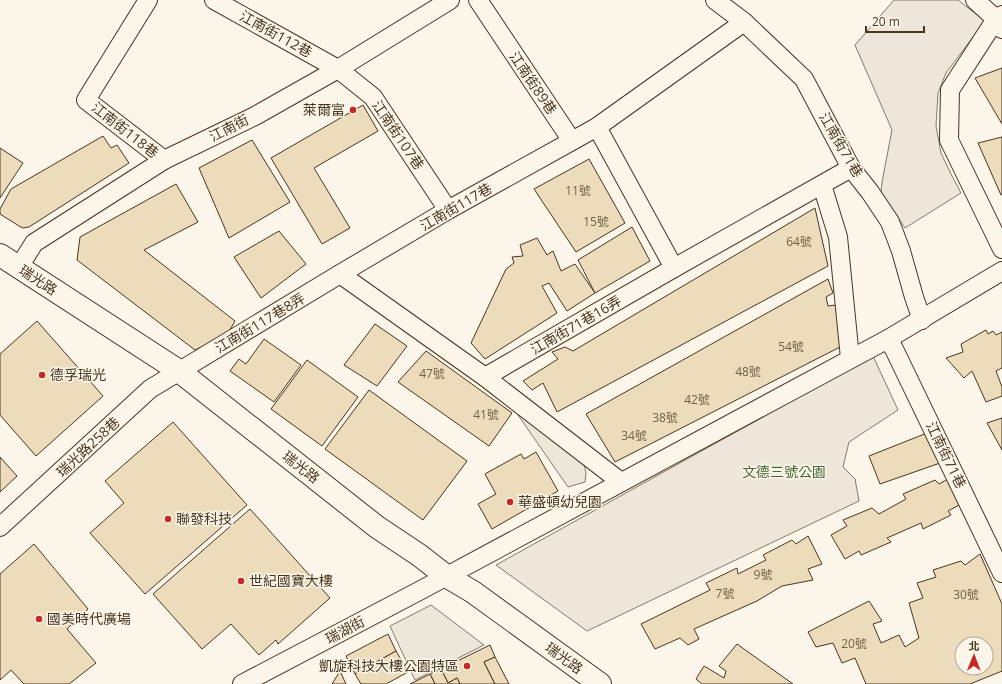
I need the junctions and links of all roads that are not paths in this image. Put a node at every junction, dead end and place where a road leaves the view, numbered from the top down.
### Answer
1 (148, 0) edge
2 (214, 0) edge
3 (450, 0) edge
4 (478, 0) edge
5 (715, 0) edge
6 (975, 0) edge
7 (1000, 21) edge
8 (744, 22) junction
9 (338, 69) junction
10 (597, 127) junction
11 (572, 141) junction
12 (164, 160) junction
13 (851, 168) junction
14 (822, 185) junction
15 (448, 210) junction
16 (1002, 249) edge
17 (0, 255) edge
18 (19, 267) junction
19 (674, 268) junction
20 (1002, 271) edge
21 (340, 274) junction
22 (922, 320) junction
23 (888, 339) junction
24 (850, 358) junction
25 (179, 371) junction
26 (485, 377) junction
27 (621, 482) junction
28 (0, 527) edge
29 (1002, 573) edge
30 (446, 576) junction
31 (242, 684) edge
32 (600, 684) edge

1 - 12 street, 江南街118巷
2 - 9 street, 江南街112巷
3 - 9 street, 江南街
4 - 11 street, 江南街89巷
5 - 8 street, 江南街71巷
6 - 7 street
7 - 16 street
8 - 10 street
8 - 13 street, 江南街71巷
9 - 12 street, 江南街
9 - 15 street, 江南街107巷
10 - 11 street
10 - 19 street
11 - 15 street, 江南街117巷
12 - 18 street, 江南街
13 - 14 street, 江南街71巷16弄
13 - 22 street, 江南街71巷
14 - 19 street, 江南街71巷16弄
14 - 24 street
15 - 21 street, 江南街117巷
17 - 18 street, 瑞光路
18 - 25 street, 瑞光路
19 - 26 street, 江南街71巷16弄
20 - 22 street
21 - 25 street, 江南街117巷8弄
21 - 26 street
22 - 23 street
23 - 24 street
23 - 29 street, 江南街71巷
24 - 27 street
25 - 28 street, 瑞光路258巷
25 - 30 street, 瑞光路
26 - 27 street
27 - 30 street
30 - 31 street, 瑞湖街
30 - 32 street, 瑞光路

